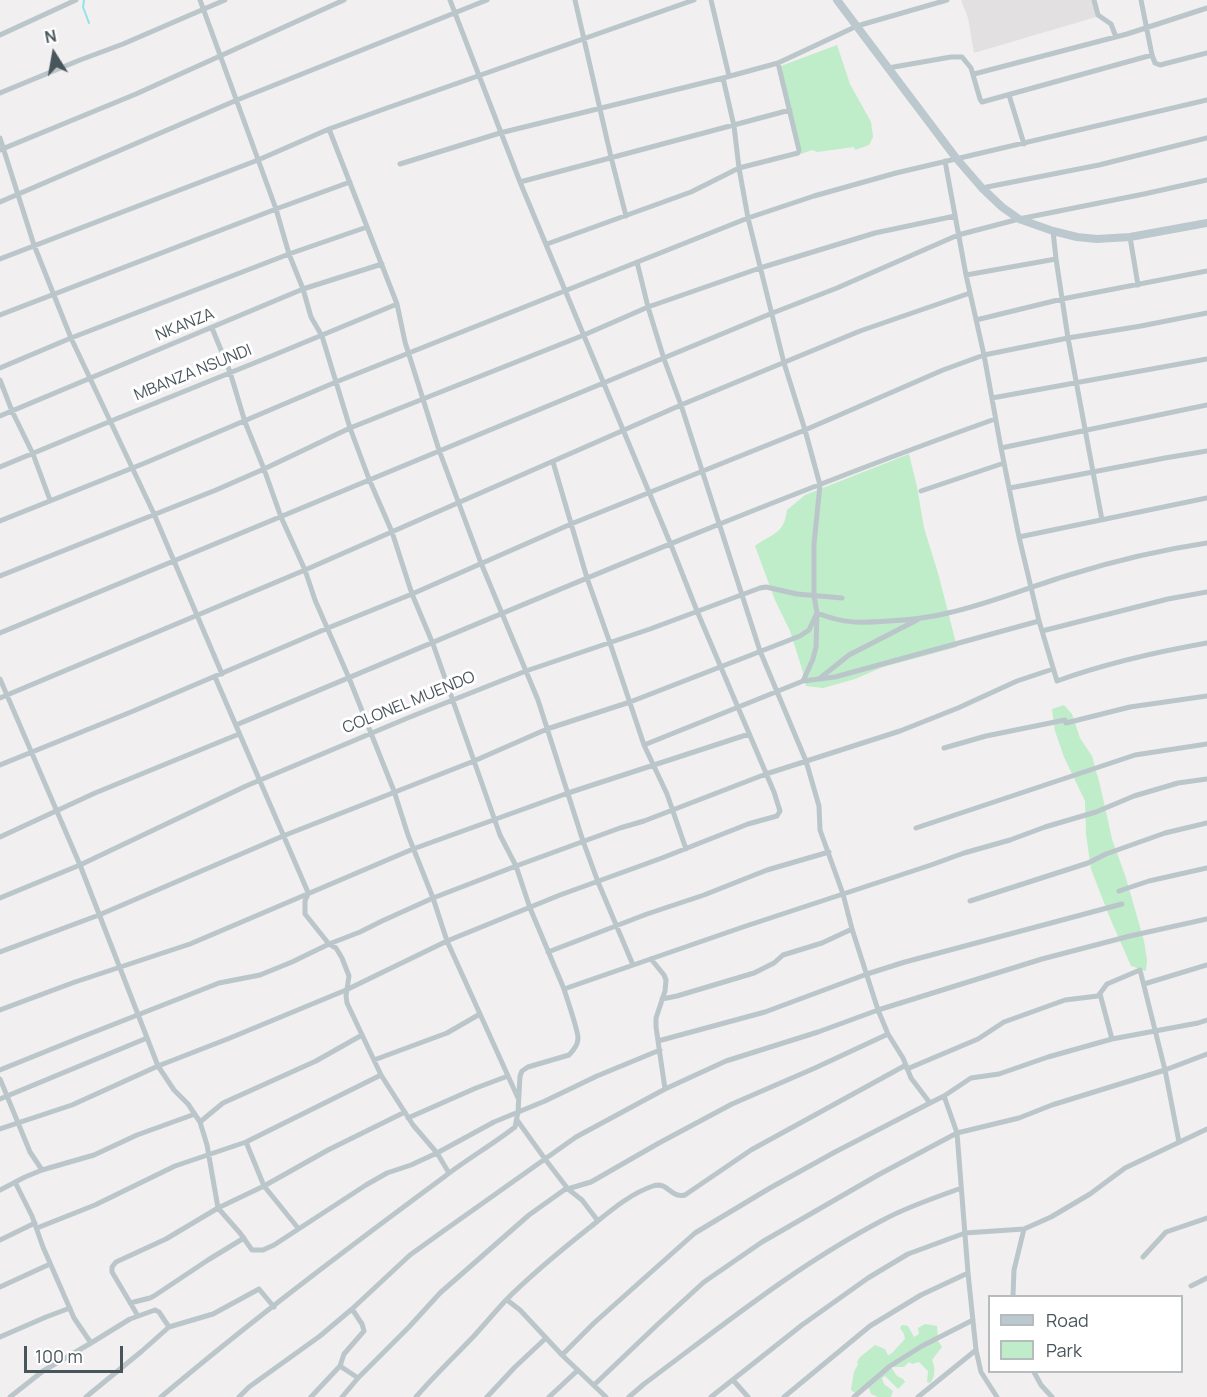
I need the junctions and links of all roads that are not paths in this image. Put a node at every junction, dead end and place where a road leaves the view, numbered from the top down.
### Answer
1 (76, 0) edge
2 (200, 0) edge
3 (225, 0) edge
4 (344, 0) edge
5 (450, 0) edge
6 (487, 0) edge
7 (575, 0) edge
8 (694, 0) edge
9 (711, 0) edge
10 (837, 0) edge
11 (947, 0) edge
12 (1094, 0) edge
13 (1141, 0) edge
14 (204, 8) junction
15 (1207, 8) edge
16 (455, 13) junction
17 (857, 26) junction
18 (1147, 28) junction
19 (0, 35) edge
20 (1116, 37) junction
21 (584, 38) junction
22 (1207, 52) edge
23 (1152, 55) junction
24 (221, 56) junction
25 (778, 63) junction
26 (888, 68) junction
27 (974, 74) junction
28 (479, 76) junction
29 (726, 77) junction
30 (0, 93) edge
31 (1009, 95) junction
32 (237, 100) junction
33 (1207, 100) edge
34 (601, 108) junction
35 (790, 110) junction
36 (734, 126) junction
37 (329, 129) junction
38 (500, 133) junction
39 (0, 138) edge
40 (1207, 138) edge
41 (1024, 144) junction
42 (2, 149) edge
43 (611, 157) junction
44 (956, 158) junction
45 (258, 160) junction
46 (945, 161) junction
47 (400, 164) dead end
48 (739, 168) junction
49 (1207, 180) edge
50 (350, 182) junction
51 (520, 182) junction
52 (982, 188) junction
53 (18, 195) junction
54 (0, 202) edge
55 (276, 209) junction
56 (626, 216) junction
57 (955, 216) junction
58 (748, 218) junction
59 (1019, 219) junction
60 (1207, 223) edge
61 (367, 227) junction
62 (1053, 231) junction
63 (958, 235) junction
64 (1130, 237) junction
65 (547, 244) junction
66 (34, 245) junction
67 (289, 254) junction
68 (0, 259) edge
69 (1056, 259) junction
70 (637, 262) junction
71 (382, 264) junction
72 (760, 268) junction
73 (1207, 271) edge
74 (966, 275) junction
75 (1138, 285) junction
76 (303, 289) junction
77 (565, 291) junction
78 (970, 293) junction
79 (53, 295) junction
80 (1062, 299) junction
81 (397, 304) junction
82 (648, 308) junction
83 (1207, 313) edge
84 (770, 314) junction
85 (0, 315) edge
86 (976, 320) junction
87 (212, 328) junction
88 (584, 335) junction
89 (322, 336) junction
90 (71, 338) junction
91 (1068, 338) junction
92 (409, 352) junction
93 (984, 355) junction
94 (664, 359) junction
95 (1207, 359) edge
96 (784, 363) junction
97 (0, 368) edge
98 (230, 372) junction
99 (89, 379) junction
100 (0, 380) edge
101 (336, 382) junction
102 (1077, 382) junction
103 (603, 383) junction
104 (992, 398) junction
105 (422, 400) junction
106 (681, 405) junction
107 (1207, 405) edge
108 (12, 411) junction
109 (0, 416) edge
110 (995, 420) junction
111 (111, 421) junction
112 (244, 422) junction
113 (350, 428) junction
114 (624, 430) junction
115 (805, 430) junction
116 (1086, 431) junction
117 (1001, 448) junction
118 (439, 450) junction
119 (1207, 451) edge
120 (33, 454) junction
121 (553, 462) junction
122 (1004, 463) junction
123 (0, 467) edge
124 (132, 468) junction
125 (264, 469) junction
126 (702, 471) junction
127 (1093, 472) junction
128 (369, 479) junction
129 (820, 484) junction
130 (1010, 488) junction
131 (921, 491) dead end
132 (648, 492) junction
133 (1207, 498) edge
134 (50, 500) junction
135 (459, 502) junction
136 (154, 514) junction
137 (280, 517) junction
138 (0, 520) edge
139 (1102, 520) junction
140 (571, 524) junction
141 (719, 525) junction
142 (392, 532) junction
143 (1019, 537) junction
144 (1207, 543) edge
145 (671, 544) junction
146 (175, 561) junction
147 (481, 562) junction
148 (305, 570) junction
149 (0, 576) edge
150 (586, 578) junction
151 (1030, 587) junction
152 (1207, 592) edge
153 (412, 594) junction
154 (742, 595) junction
155 (814, 596) junction
156 (842, 598) dead end
157 (697, 611) junction
158 (502, 613) junction
159 (818, 613) junction
160 (198, 616) junction
161 (923, 617) junction
162 (1039, 621) junction
163 (328, 628) junction
164 (1042, 631) junction
165 (0, 633) edge
166 (610, 643) junction
167 (1207, 643) edge
168 (433, 644) junction
169 (760, 651) junction
170 (721, 668) junction
171 (1053, 669) junction
172 (526, 671) junction
173 (222, 674) junction
174 (215, 677) junction
175 (349, 678) junction
176 (819, 678) junction
177 (0, 679) edge
178 (803, 681) junction
179 (778, 692) junction
180 (8, 694) junction
181 (1207, 696) edge
182 (0, 698) edge
183 (452, 700) junction
184 (630, 702) junction
185 (738, 708) junction
186 (236, 725) junction
187 (547, 729) junction
188 (370, 733) junction
189 (239, 734) junction
190 (749, 734) junction
191 (1207, 744) edge
192 (644, 745) junction
193 (944, 748) dead end
194 (32, 751) junction
195 (474, 760) junction
196 (806, 761) junction
197 (0, 765) edge
198 (654, 766) junction
199 (766, 774) junction
200 (1207, 778) edge
201 (259, 781) junction
202 (394, 791) junction
203 (568, 793) junction
204 (58, 810) junction
205 (673, 810) junction
206 (494, 820) junction
207 (1207, 823) edge
208 (916, 828) dead end
209 (283, 836) junction
210 (0, 837) edge
211 (583, 841) junction
212 (413, 849) junction
213 (686, 849) junction
214 (829, 852) junction
215 (81, 865) junction
216 (516, 866) junction
217 (1207, 868) edge
218 (598, 882) junction
219 (1119, 891) dead end
220 (308, 894) junction
221 (843, 894) junction
222 (0, 898) edge
223 (433, 898) junction
224 (970, 901) dead end
225 (1122, 904) dead end
226 (530, 908) junction
227 (99, 915) junction
228 (1207, 919) edge
229 (618, 927) junction
230 (852, 929) junction
231 (447, 941) junction
232 (329, 944) junction
233 (0, 952) edge
234 (548, 952) junction
235 (651, 959) junction
236 (633, 965) junction
237 (1207, 965) edge
238 (120, 968) junction
239 (867, 974) junction
240 (1144, 984) junction
241 (564, 989) junction
242 (346, 990) junction
243 (1100, 994) junction
244 (662, 999) junction
245 (0, 1010) edge
246 (878, 1010) junction
247 (480, 1014) junction
248 (138, 1015) junction
249 (1207, 1020) edge
250 (1154, 1031) junction
251 (888, 1034) junction
252 (362, 1035) junction
253 (147, 1038) junction
254 (1112, 1039) junction
255 (658, 1041) junction
256 (660, 1050) junction
257 (1207, 1054) edge
258 (374, 1060) junction
259 (158, 1066) junction
260 (907, 1067) junction
261 (0, 1070) edge
262 (1165, 1070) junction
263 (381, 1075) junction
264 (508, 1076) junction
265 (0, 1079) edge
266 (665, 1089) junction
267 (8, 1096) junction
268 (944, 1096) junction
269 (0, 1099) edge
270 (519, 1099) junction
271 (930, 1103) junction
272 (405, 1112) junction
273 (518, 1112) junction
274 (195, 1114) junction
275 (408, 1118) junction
276 (517, 1120) junction
277 (200, 1122) junction
278 (18, 1123) junction
279 (0, 1129) edge
280 (1207, 1129) edge
281 (957, 1133) junction
282 (246, 1142) junction
283 (1179, 1142) junction
284 (437, 1153) junction
285 (208, 1154) junction
286 (545, 1159) junction
287 (42, 1170) junction
288 (449, 1173) junction
289 (15, 1182) junction
290 (264, 1186) junction
291 (961, 1188) junction
292 (568, 1189) junction
293 (0, 1190) edge
294 (218, 1208) junction
295 (1207, 1218) edge
296 (598, 1221) junction
297 (36, 1226) junction
298 (298, 1228) junction
299 (1024, 1230) junction
300 (965, 1233) junction
301 (244, 1238) junction
302 (0, 1240) edge
303 (1143, 1257) dead end
304 (50, 1264) junction
305 (968, 1273) junction
306 (1207, 1278) edge
307 (1191, 1286) dead end
308 (0, 1287) edge
309 (1013, 1295) edge
310 (507, 1300) junction
311 (130, 1303) junction
312 (274, 1306) junction
313 (70, 1308) junction
314 (352, 1309) junction
315 (138, 1316) junction
316 (973, 1320) junction
317 (169, 1327) junction
318 (0, 1337) edge
319 (546, 1338) junction
320 (91, 1343) junction
321 (976, 1350) junction
322 (562, 1355) junction
323 (340, 1366) junction
324 (578, 1370) junction
325 (1035, 1373) edge
326 (358, 1378) junction
327 (733, 1380) junction
328 (594, 1385) junction
329 (10, 1397) edge
330 (86, 1397) edge
331 (162, 1397) edge
332 (239, 1397) edge
333 (310, 1397) edge
334 (342, 1397) edge
335 (416, 1397) edge
336 (488, 1397) edge
337 (549, 1397) edge
338 (606, 1397) edge
339 (629, 1397) edge
340 (711, 1397) edge
341 (748, 1397) edge
342 (784, 1397) edge
343 (854, 1397) edge
344 (918, 1397) edge
345 (997, 1397) edge
346 (1052, 1397) edge

1 - 19 street
2 - 14 street
3 - 14 street
4 - 24 street
5 - 16 street
6 - 16 street
7 - 21 street
8 - 21 street
9 - 29 street
10 - 17 street
11 - 17 street
12 - 20 street
13 - 18 street
14 - 24 street
14 - 30 street
15 - 18 street
16 - 28 street
16 - 32 street
17 - 25 street
17 - 26 street
18 - 20 street
18 - 23 street
20 - 27 street
21 - 28 street
21 - 34 street
22 - 23 street
23 - 31 street
24 - 32 street
24 - 42 street
25 - 29 street
25 - 35 street
26 - 27 street
26 - 44 street
27 - 31 street
28 - 37 street
28 - 38 street
29 - 34 street
29 - 36 street
31 - 41 street
32 - 45 street
32 - 53 street
33 - 41 street
34 - 38 street
34 - 43 street
35 - 36 street
35 - 48 street
36 - 43 street
36 - 48 street
37 - 45 street
37 - 50 street
38 - 47 street
38 - 51 street
39 - 42 street
40 - 52 street
41 - 44 street
42 - 53 street
43 - 51 street
43 - 56 street
44 - 46 street
44 - 52 street
45 - 55 street
45 - 66 street
46 - 57 street
46 - 58 street
48 - 56 street
48 - 58 street
49 - 59 street
50 - 55 street
50 - 61 street
51 - 65 street
52 - 59 street
53 - 54 street
53 - 66 street
55 - 67 street
55 - 79 street
56 - 65 street
57 - 63 street
57 - 72 street
58 - 70 street
58 - 72 street
59 - 62 street
59 - 63 street
60 - 64 street
61 - 67 street
61 - 71 street
62 - 64 street
62 - 69 street
63 - 74 street
63 - 84 street
64 - 75 street
65 - 77 street
66 - 68 street
66 - 79 street
67 - 76 street
67 - 90 street
69 - 74 street
69 - 80 street
70 - 77 street
70 - 82 street
71 - 76 street, NKANZA
71 - 81 street
72 - 82 street
72 - 84 street
73 - 75 street
74 - 78 street
75 - 80 street
76 - 87 street, NKANZA
76 - 89 street
77 - 88 street
77 - 92 street
78 - 86 street
78 - 96 street
79 - 85 street
79 - 90 street
80 - 86 street
80 - 91 street
81 - 89 street, MBANZA NSUNDI
81 - 92 street
82 - 88 street
82 - 94 street
83 - 91 street
84 - 94 street
84 - 96 street
86 - 93 street
87 - 98 street
87 - 99 street, NKANZA
88 - 103 street
88 - 105 street
89 - 98 street, MBANZA NSUNDI
89 - 101 street
90 - 97 street
90 - 99 street
91 - 93 street
91 - 102 street
92 - 101 street
92 - 105 street
93 - 104 street
93 - 115 street
94 - 103 street
94 - 106 street
95 - 102 street
96 - 106 street
96 - 115 street
98 - 111 street, MBANZA NSUNDI
98 - 112 street
99 - 108 street, NKANZA
99 - 111 street
100 - 108 street
101 - 112 street
101 - 113 street
102 - 104 street
102 - 116 street
103 - 114 street
103 - 118 street
104 - 110 street
105 - 113 street
105 - 118 street
106 - 114 street
106 - 126 street
107 - 116 street
108 - 109 street, NKANZA
108 - 120 street
110 - 117 street
110 - 129 street
111 - 120 street, MBANZA NSUNDI
111 - 124 street
112 - 124 street
112 - 125 street
113 - 125 street
113 - 128 street
114 - 121 street
114 - 132 street
115 - 126 street
115 - 129 street
116 - 117 street
116 - 127 street
117 - 122 street
118 - 128 street
118 - 135 street
119 - 127 street
120 - 123 street, MBANZA NSUNDI
120 - 134 street
121 - 135 street
121 - 140 street
122 - 130 street
122 - 131 street
124 - 134 street
124 - 136 street
125 - 136 street
125 - 137 street
126 - 132 street
126 - 141 street
127 - 130 street
127 - 139 street
128 - 137 street
128 - 142 street
129 - 141 street
129 - 155 street
130 - 143 street
132 - 140 street
132 - 145 street
133 - 139 street
134 - 138 street
135 - 142 street
135 - 147 street
136 - 146 street
136 - 149 street
137 - 146 street
137 - 148 street
139 - 143 street
140 - 147 street
140 - 150 street
141 - 145 street
141 - 154 street
142 - 148 street
142 - 153 street
143 - 151 street
144 - 151 street
145 - 150 street
145 - 157 street
146 - 160 street
146 - 165 street
147 - 153 street
147 - 158 street
148 - 160 street
148 - 163 street
150 - 158 street
150 - 166 street
151 - 161 street
151 - 162 street
152 - 164 street
153 - 163 street
153 - 168 street
154 - 155 street, COLONEL MUENDO
154 - 157 street, COLONEL MUENDO
154 - 169 street
155 - 156 street, COLONEL MUENDO
155 - 159 street
157 - 166 street, COLONEL MUENDO
157 - 170 street
158 - 168 street
158 - 172 street
159 - 161 street
159 - 169 street
159 - 178 street
160 - 173 street
160 - 180 street
161 - 176 street
162 - 164 street
162 - 176 street
163 - 173 street
163 - 175 street
164 - 171 street
166 - 172 street, COLONEL MUENDO
166 - 184 street
167 - 171 street
168 - 175 street
168 - 183 street
169 - 170 street
169 - 179 street
170 - 184 street
170 - 185 street
171 - 196 street
172 - 183 street, COLONEL MUENDO
172 - 187 street
173 - 174 street
174 - 186 street
174 - 194 street
175 - 186 street
175 - 188 street
176 - 178 street
177 - 180 street
178 - 179 street
179 - 185 street
179 - 196 street
180 - 182 street
180 - 194 street
181 - 193 street
183 - 188 street, COLONEL MUENDO
183 - 195 street
184 - 187 street
184 - 192 street
185 - 190 street
185 - 192 street
186 - 189 street
187 - 195 street
187 - 203 street
188 - 201 street, COLONEL MUENDO
188 - 202 street
189 - 201 street
189 - 204 street
190 - 198 street
190 - 199 street
191 - 208 street
192 - 198 street
194 - 197 street
194 - 204 street
195 - 202 street
195 - 206 street
196 - 199 street
196 - 214 street
198 - 203 street
198 - 205 street
199 - 205 street
199 - 213 street
200 - 221 street
201 - 209 street
201 - 215 street, COLONEL MUENDO
202 - 209 street
202 - 212 street
203 - 206 street
203 - 211 street
204 - 210 street
204 - 215 street
205 - 211 street
205 - 213 street
206 - 212 street
206 - 216 street
207 - 224 street
209 - 220 street
209 - 227 street
211 - 216 street
211 - 218 street
212 - 220 street
212 - 223 street
213 - 218 street
214 - 221 street
214 - 229 street
215 - 222 street, COLONEL MUENDO
215 - 227 street
216 - 223 street
216 - 226 street
217 - 219 street
218 - 226 street
218 - 229 street
220 - 232 street
220 - 238 street
221 - 230 street
221 - 235 street
223 - 231 street
223 - 232 street
225 - 239 street
226 - 231 street
226 - 234 street
227 - 233 street
227 - 238 street
228 - 246 street
229 - 234 street
229 - 236 street
230 - 239 street
230 - 244 street
231 - 242 street
231 - 247 street
232 - 242 street
232 - 248 street
234 - 241 street
235 - 236 street
235 - 244 street
236 - 241 street
237 - 240 street
238 - 245 street
238 - 248 street
239 - 246 street
239 - 255 street
240 - 243 street
240 - 250 street
241 - 270 street
242 - 252 street
242 - 259 street
243 - 254 street
243 - 260 street
244 - 255 street
246 - 251 street
246 - 266 street
247 - 258 street
247 - 264 street
248 - 253 street
248 - 261 street
249 - 250 street
250 - 254 street
250 - 262 street
251 - 260 street
251 - 292 street
252 - 258 street
252 - 277 street
253 - 259 street
253 - 267 street
254 - 268 street
255 - 256 street
256 - 266 street
256 - 273 street
257 - 262 street
258 - 263 street
259 - 274 street
259 - 278 street
260 - 271 street
260 - 296 street
262 - 281 street
262 - 283 street
263 - 272 street
263 - 282 street
264 - 270 street
264 - 275 street
265 - 267 street
266 - 286 street
267 - 269 street
267 - 278 street
268 - 271 street
268 - 281 street
270 - 273 street
271 - 322 street
272 - 275 street
272 - 290 street
273 - 276 street
273 - 284 street
274 - 277 street
274 - 287 street
275 - 284 street
276 - 286 street
276 - 288 street
277 - 285 street
278 - 279 street
278 - 287 street
280 - 283 street
281 - 291 street
281 - 328 street
282 - 285 street
282 - 290 street
283 - 299 street
284 - 288 street
284 - 298 street
285 - 294 street
285 - 297 street
286 - 292 street
286 - 314 street
287 - 289 street
288 - 312 street
289 - 293 street
289 - 297 street
290 - 294 street
290 - 298 street
291 - 300 street
291 - 339 street
292 - 296 street
292 - 326 street
294 - 301 street
294 - 311 street
295 - 303 street
296 - 310 street
297 - 302 street
297 - 304 street
298 - 301 street
299 - 300 street
299 - 309 street
300 - 305 street
300 - 327 street
301 - 311 street
304 - 308 street
304 - 313 street
305 - 316 street
305 - 342 street
306 - 307 street
310 - 319 street
310 - 335 street
311 - 315 street
312 - 317 street
312 - 331 street
313 - 318 street
313 - 320 street
314 - 323 street
314 - 332 street
315 - 317 street
315 - 320 street
316 - 321 street
316 - 343 street
317 - 330 street
319 - 322 street
319 - 336 street
320 - 329 street
321 - 344 street
321 - 345 street
322 - 324 street
323 - 326 street
323 - 333 street
324 - 328 street
324 - 337 street
325 - 346 street
326 - 334 street
327 - 340 street
327 - 341 street
328 - 338 street

